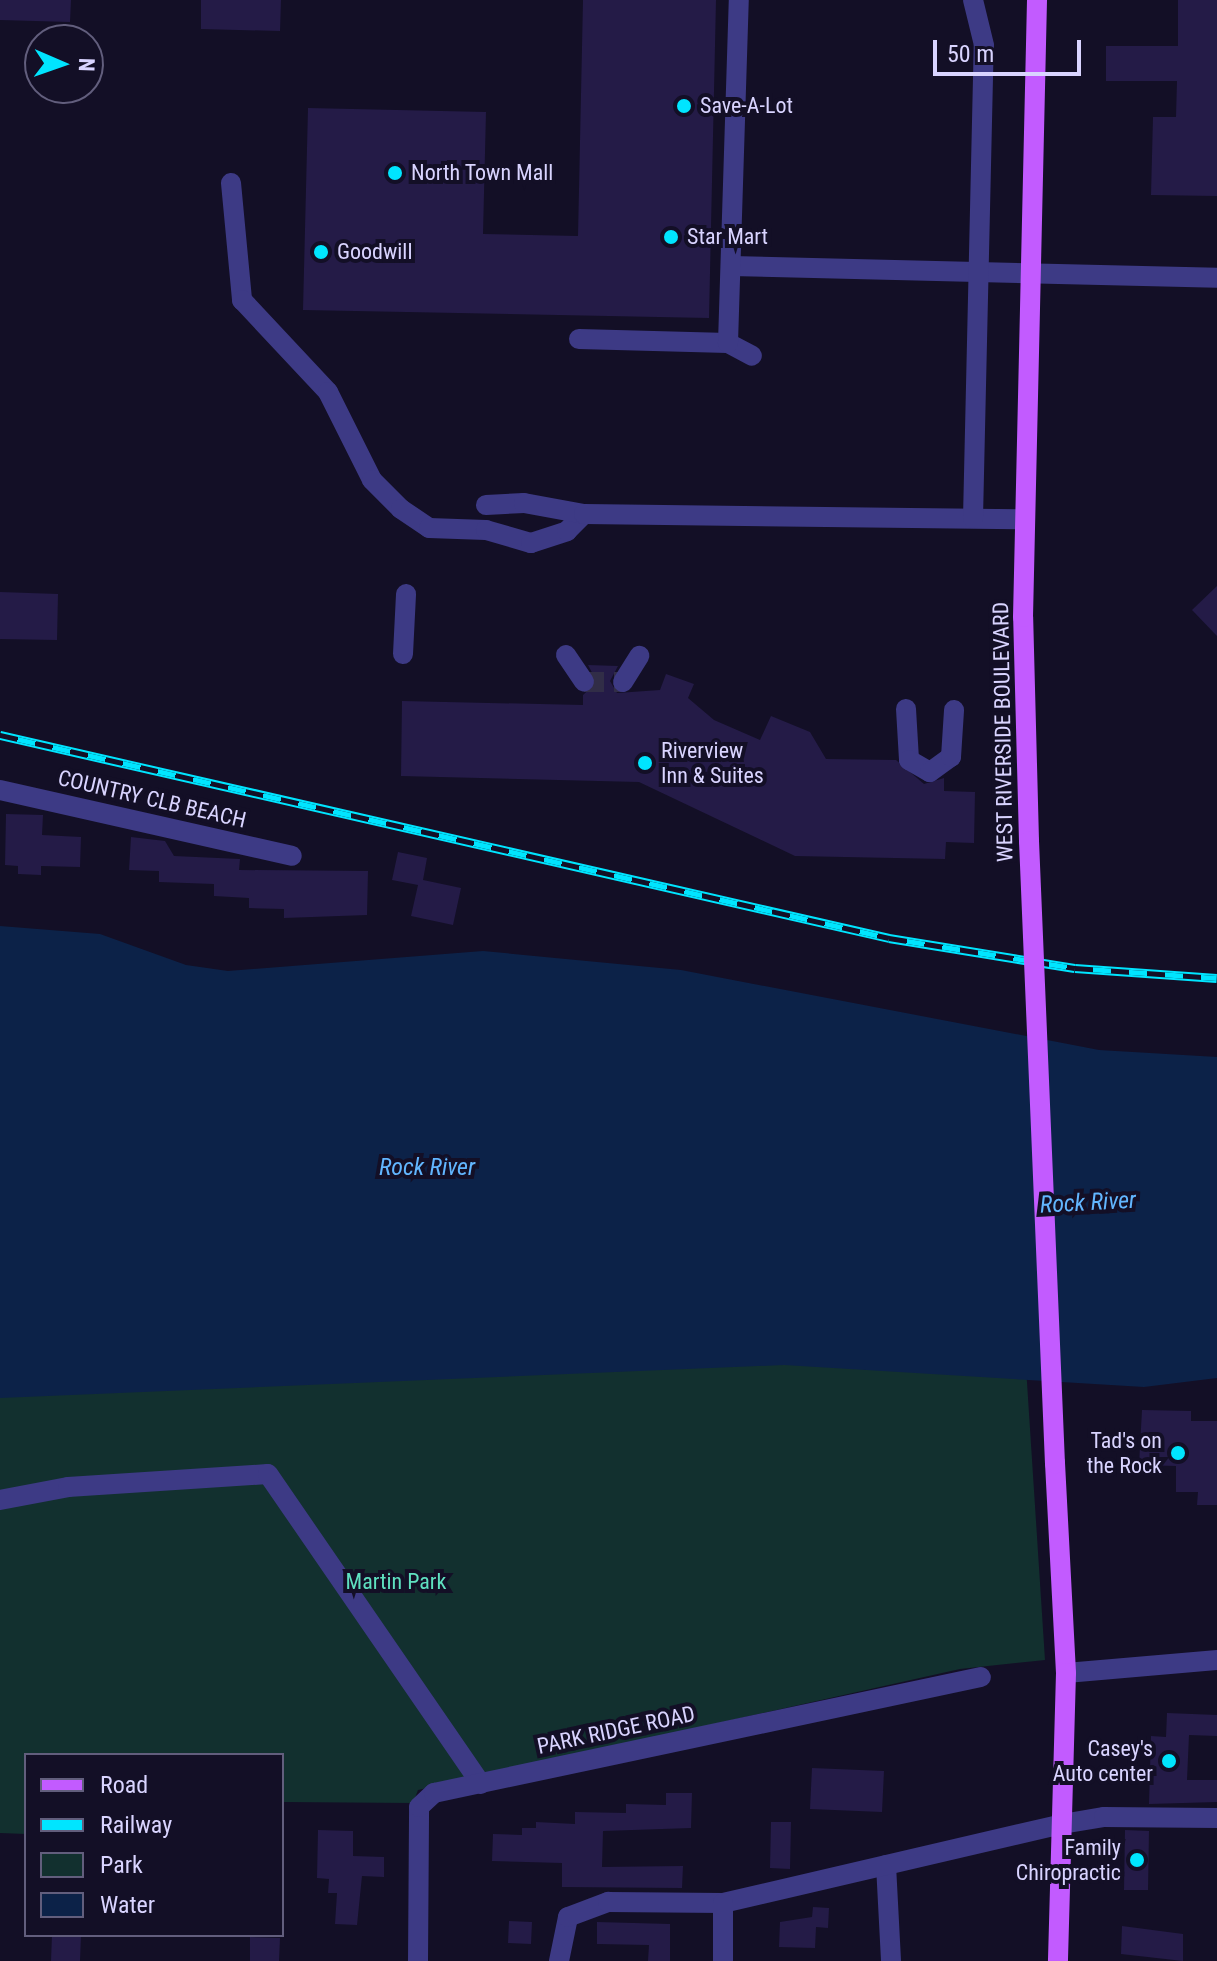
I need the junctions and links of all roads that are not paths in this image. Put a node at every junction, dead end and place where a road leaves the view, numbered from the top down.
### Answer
1 (739, 0) edge
2 (973, 0) edge
3 (1037, 0) edge
4 (231, 183) dead end
5 (731, 266) junction
6 (978, 274) junction
7 (1031, 274) junction
8 (1217, 278) edge
9 (579, 339) dead end
10 (728, 343) junction
11 (752, 356) dead end
12 (486, 505) dead end
13 (584, 514) junction
14 (973, 518) junction
15 (1024, 519) junction
16 (406, 594) dead end
17 (403, 654) dead end
18 (566, 655) dead end
19 (639, 656) dead end
20 (584, 682) dead end
21 (623, 682) dead end
22 (906, 709) dead end
23 (954, 710) dead end
24 (0, 790) edge
25 (292, 856) dead end
26 (0, 1500) edge
27 (1217, 1660) edge
28 (1066, 1673) junction
29 (981, 1677) dead end
30 (481, 1784) junction
31 (1217, 1818) edge
32 (1062, 1824) junction
33 (886, 1865) junction
34 (723, 1903) junction
35 (418, 1961) edge
36 (559, 1961) edge
37 (723, 1961) edge
38 (891, 1961) edge
39 (1058, 1961) edge

1 - 5 street
2 - 6 street
3 - 7 main road, WEST RIVERSIDE BOULEVARD
4 - 13 street
5 - 6 street
5 - 10 street
6 - 7 street
6 - 14 street
7 - 8 street
7 - 15 main road, WEST RIVERSIDE BOULEVARD
9 - 10 street
10 - 11 street
12 - 13 street
13 - 14 street
14 - 15 street
15 - 28 main road, WEST RIVERSIDE BOULEVARD, bridge
16 - 17 street
18 - 20 street
19 - 21 street
22 - 23 street
24 - 25 street, COUNTRY CLB BEACH
26 - 30 street
27 - 28 street
28 - 32 main road, WEST RIVERSIDE BOULEVARD
29 - 30 street, PARK RIDGE ROAD
30 - 35 street, PARK RIDGE ROAD
31 - 32 street
32 - 33 street
32 - 39 main road, WEST RIVERSIDE BOULEVARD
33 - 34 street
33 - 38 street
34 - 36 street
34 - 37 street

